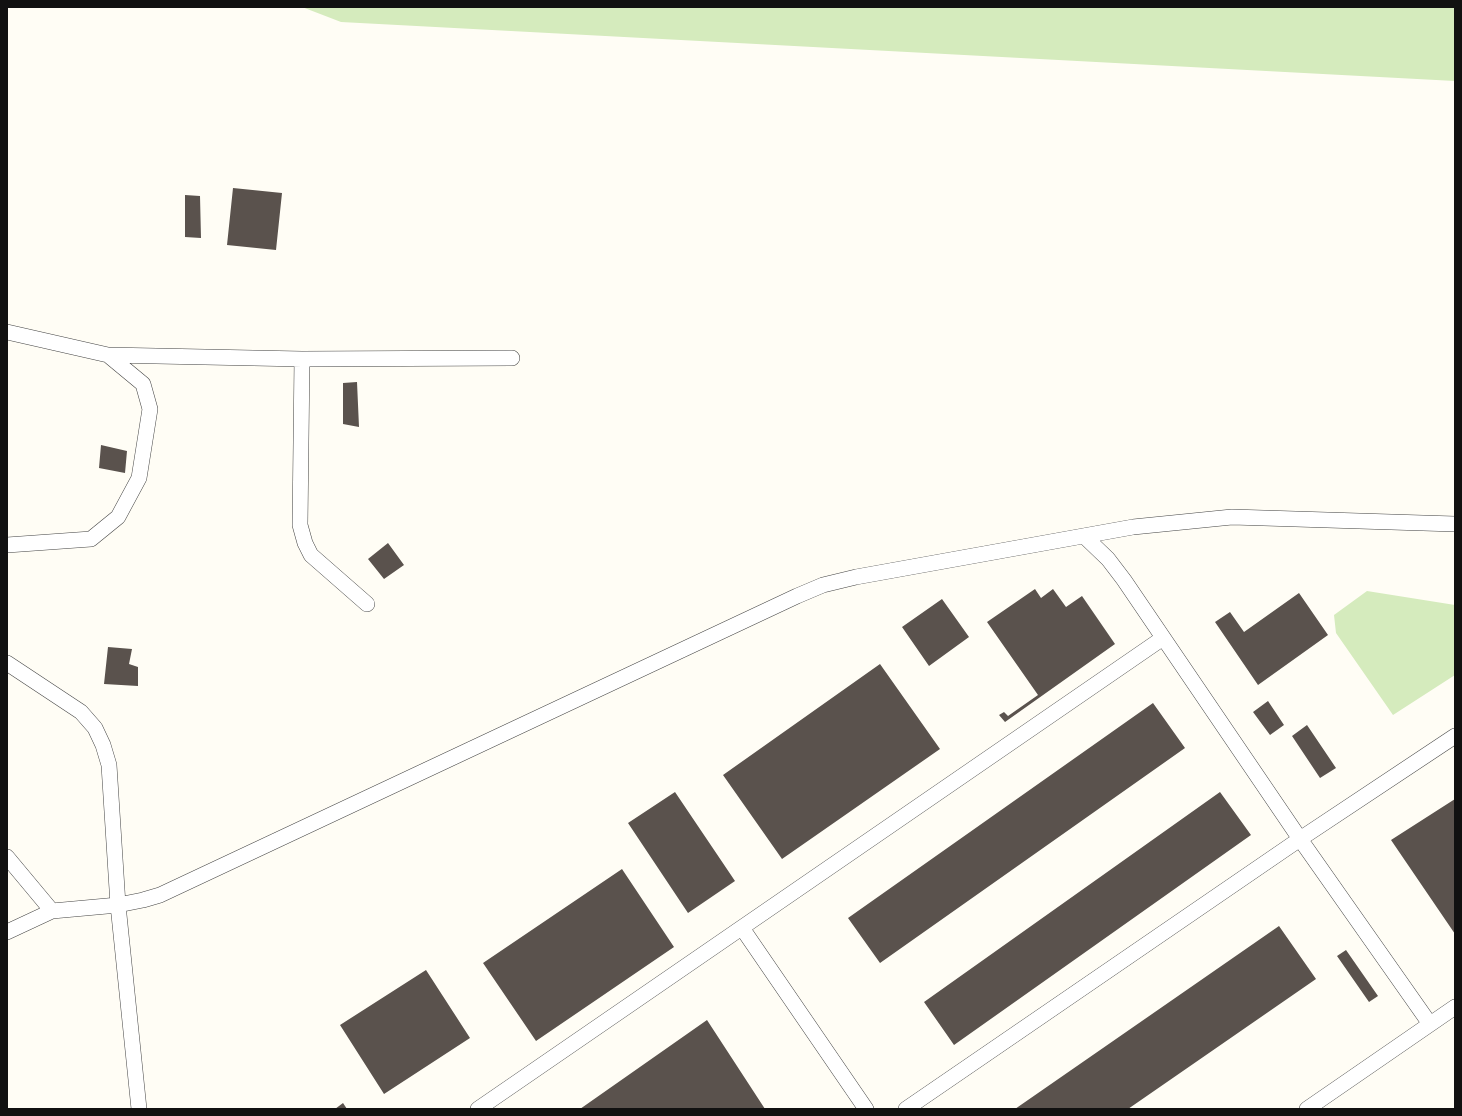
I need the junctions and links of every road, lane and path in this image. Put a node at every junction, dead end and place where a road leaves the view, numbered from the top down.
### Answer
1 (7, 332) edge
2 (108, 355) junction
3 (512, 358) dead end
4 (302, 359) junction
5 (1455, 524) edge
6 (1084, 536) junction
7 (7, 545) edge
8 (367, 604) dead end
9 (1163, 638) junction
10 (7, 663) edge
11 (1455, 736) edge
12 (1300, 839) junction
13 (7, 857) edge
14 (118, 905) junction
15 (52, 911) junction
16 (742, 928) junction
17 (7, 932) edge
18 (1455, 1007) edge
19 (1430, 1024) junction
20 (139, 1109) edge
21 (478, 1109) edge
22 (866, 1109) edge
23 (906, 1109) edge
24 (1307, 1109) edge

1 - 2 lane
2 - 4 lane
2 - 7 lane
3 - 4 lane
4 - 8 lane
5 - 6 lane
6 - 9 lane
6 - 14 lane
9 - 12 lane
9 - 16 lane
10 - 14 lane
11 - 12 lane
12 - 19 lane
12 - 23 lane
13 - 15 lane
14 - 15 lane
14 - 20 lane
15 - 17 lane
16 - 21 lane
16 - 22 lane
18 - 19 lane
19 - 24 lane

